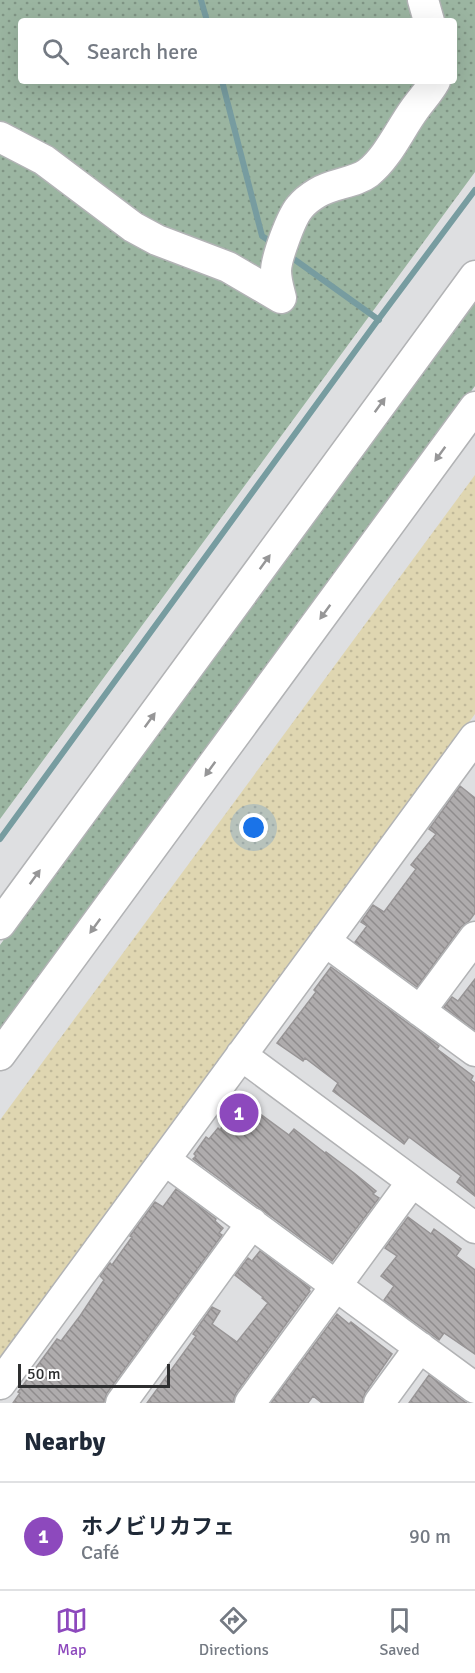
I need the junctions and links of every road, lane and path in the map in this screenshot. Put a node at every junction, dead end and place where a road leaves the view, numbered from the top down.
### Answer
1 (423, 0) edge
2 (428, 18) edge
3 (434, 84) edge
4 (0, 137) edge
5 (475, 276) edge
6 (475, 407) edge
7 (475, 737) edge
8 (0, 924) edge
9 (475, 937) edge
10 (325, 941) junction
11 (420, 1011) junction
12 (475, 1051) edge
13 (241, 1055) junction
14 (0, 1056) edge
15 (165, 1160) junction
16 (412, 1182) junction
17 (252, 1223) junction
18 (475, 1228) edge
19 (336, 1286) junction
20 (420, 1347) junction
21 (0, 1384) edge
22 (475, 1388) edge
23 (121, 1403) edge
24 (250, 1403) edge
25 (379, 1403) edge

1 - 2 street
3 - 4 street
8 -> 5 street
6 -> 14 street
7 - 10 street
9 - 11 street
10 - 11 street
10 - 13 street
11 - 12 street
13 - 15 street
13 - 16 street
15 - 17 street
15 - 21 street
16 - 18 street
16 - 19 street
17 - 19 street
17 - 23 street
19 - 20 street
19 - 24 street
20 - 22 street
20 - 25 street

